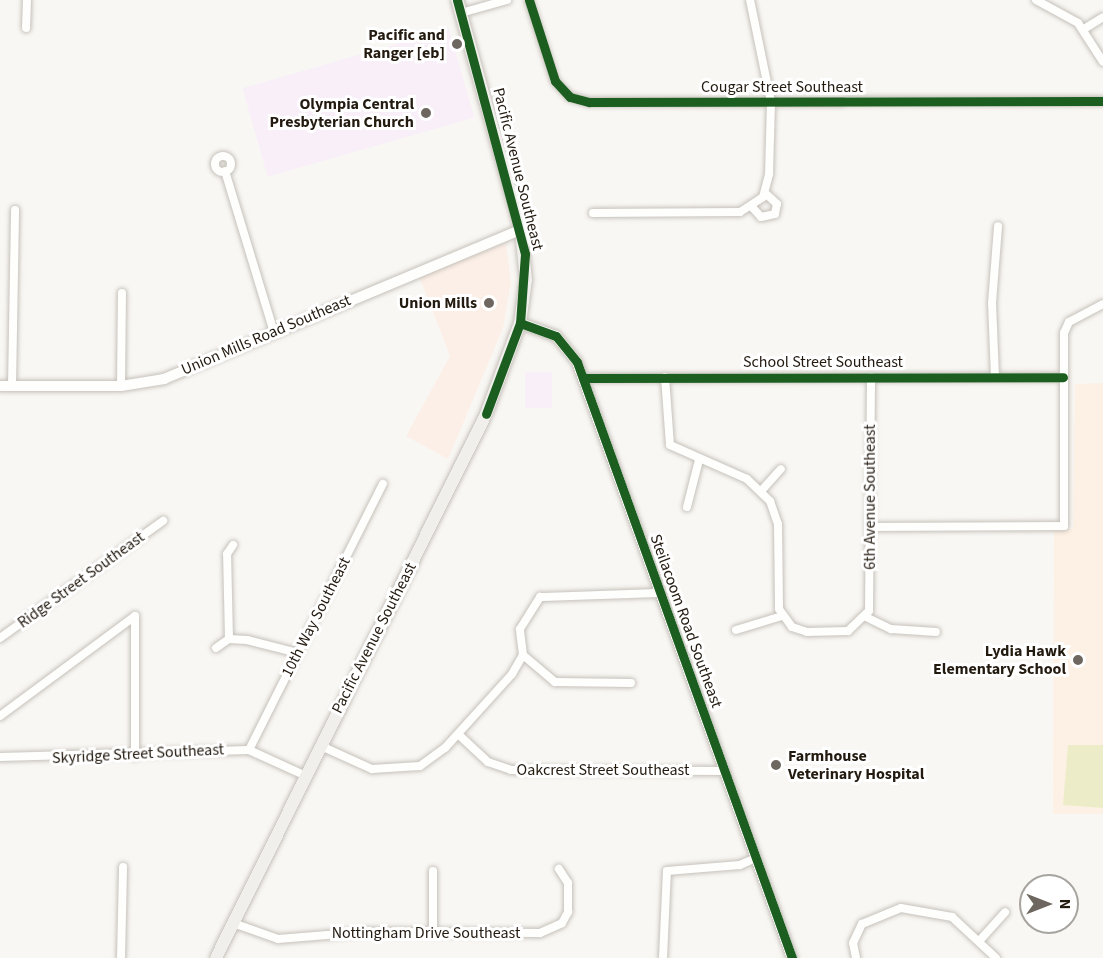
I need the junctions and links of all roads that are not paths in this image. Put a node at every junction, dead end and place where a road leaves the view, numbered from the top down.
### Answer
1 (27, 0) edge
2 (457, 0) edge
3 (507, 0) edge
4 (528, 0) edge
5 (750, 0) edge
6 (1036, 0) edge
7 (461, 13) junction
8 (1103, 16) edge
9 (26, 28) dead end
10 (1084, 29) junction
11 (1103, 62) edge
12 (1103, 101) edge
13 (771, 102) junction
14 (225, 171) dead end
15 (765, 193) junction
16 (755, 205) junction
17 (15, 210) dead end
18 (594, 213) dead end
19 (998, 226) dead end
20 (521, 230) junction
21 (122, 293) dead end
22 (1103, 304) edge
23 (520, 323) junction
24 (274, 332) junction
25 (665, 377) junction
26 (871, 377) junction
27 (995, 377) junction
28 (1063, 377) junction
29 (583, 378) junction
30 (6, 386) edge
31 (121, 386) junction
32 (699, 460) junction
33 (781, 469) dead end
34 (382, 484) dead end
35 (762, 490) junction
36 (687, 507) dead end
37 (163, 521) dead end
38 (870, 527) junction
39 (232, 545) dead end
40 (661, 594) junction
41 (782, 616) junction
42 (866, 617) junction
43 (736, 630) dead end
44 (936, 632) dead end
45 (0, 638) edge
46 (229, 639) junction
47 (216, 648) dead end
48 (298, 652) junction
49 (523, 655) junction
50 (631, 683) dead end
51 (0, 716) edge
52 (458, 734) junction
53 (321, 746) junction
54 (249, 750) junction
55 (135, 756) junction
56 (0, 757) edge
57 (725, 771) junction
58 (306, 776) junction
59 (756, 858) junction
60 (123, 867) dead end
61 (559, 869) dead end
62 (433, 870) dead end
63 (1005, 912) dead end
64 (233, 923) junction
65 (433, 933) junction
66 (981, 939) junction
67 (856, 957) edge
68 (121, 958) edge
69 (216, 958) edge
70 (663, 958) edge
71 (792, 958) edge
72 (996, 958) edge

1 - 9 street
2 - 7 main road, Pacific Avenue Southeast
3 - 7 street
4 - 13 street, Cougar Street Southeast
5 - 13 street
6 - 10 street
7 - 20 main road, Pacific Avenue Southeast
8 - 10 street
10 - 11 street
12 - 13 street, Cougar Street Southeast
13 - 15 street
14 - 24 street
15 - 16 street
15 - 16 street
16 - 18 street
17 - 30 street
19 - 27 street
20 - 23 main road, Pacific Avenue Southeast
20 - 24 street, Union Mills Road Southeast
21 - 31 street
22 - 28 street
23 - 29 street, Steilacoom Road Southeast
23 - 53 main road, Pacific Avenue Southeast
24 - 31 street, Union Mills Road Southeast
25 - 26 street, School Street Southeast
25 - 29 street, School Street Southeast
25 - 32 street
26 - 27 street, School Street Southeast
26 - 38 street, 6th Avenue Southeast
27 - 28 street, School Street Southeast
28 - 38 street
29 - 40 street, Steilacoom Road Southeast
30 - 31 street, Union Mills Road Southeast
32 - 35 street
32 - 36 street
33 - 35 street
34 - 48 street, 10th Way Southeast
35 - 41 street
37 - 45 street, Ridge Street Southeast
38 - 42 street, 6th Avenue Southeast
39 - 46 street
40 - 49 street
40 - 57 street, Steilacoom Road Southeast
41 - 42 street
41 - 43 street
42 - 44 street
46 - 47 street
46 - 48 street
48 - 54 street, 10th Way Southeast
49 - 50 street
49 - 52 street
51 - 55 street
52 - 53 street
52 - 57 street, Oakcrest Street Southeast
53 - 58 main road, Pacific Avenue Southeast
54 - 55 street, Skyridge Street Southeast
54 - 58 street, Skyridge Street Southeast
55 - 56 street, Skyridge Street Southeast
57 - 59 street, Steilacoom Road Southeast
58 - 64 main road, Pacific Avenue Southeast
59 - 70 street
59 - 71 street, Steilacoom Road Southeast
60 - 68 street
61 - 65 street, Nottingham Drive Southeast
62 - 65 street
63 - 66 street
64 - 65 street, Nottingham Drive Southeast
64 - 69 main road, Pacific Avenue Southeast
66 - 67 street
66 - 72 street

